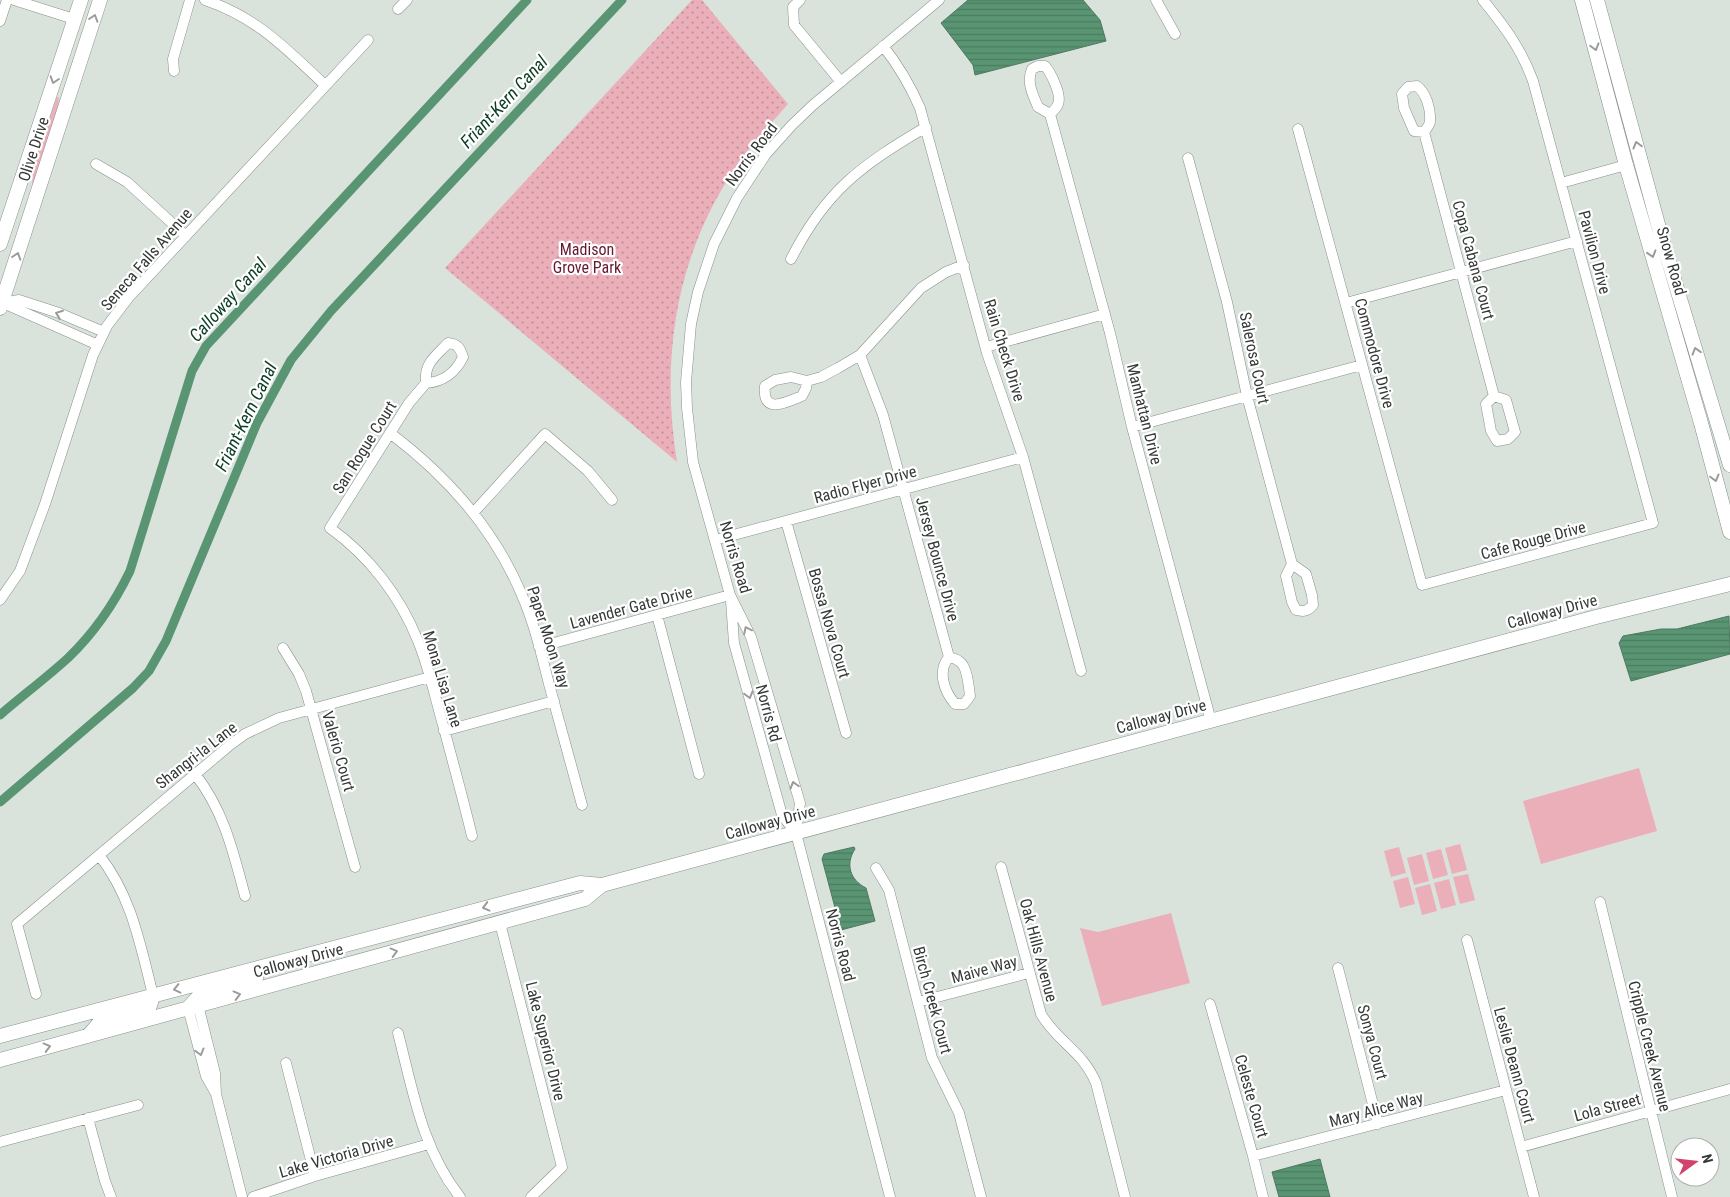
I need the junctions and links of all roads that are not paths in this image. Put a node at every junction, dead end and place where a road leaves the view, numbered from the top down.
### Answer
1 (7, 0) edge
2 (14, 0) edge
3 (80, 0) edge
4 (100, 0) edge
5 (190, 0) edge
6 (205, 0) edge
7 (407, 0) edge
8 (800, 0) edge
9 (939, 0) edge
10 (1156, 0) edge
11 (1483, 0) edge
12 (1582, 0) edge
13 (1597, 0) edge
14 (398, 9) dead end
15 (74, 19) junction
16 (0, 21) edge
17 (1175, 34) dead end
18 (368, 40) dead end
19 (883, 46) junction
20 (174, 71) dead end
21 (1611, 78) junction
22 (840, 82) junction
23 (325, 85) junction
24 (72, 86) junction
25 (1050, 114) dead end
26 (926, 127) junction
27 (1298, 129) dead end
28 (1424, 132) dead end
29 (1188, 158) dead end
30 (96, 164) dead end
31 (1626, 165) junction
32 (1561, 184) junction
33 (186, 236) junction
34 (1662, 239) junction
35 (1576, 241) junction
36 (0, 244) edge
37 (791, 258) dead end
38 (964, 266) junction
39 (1461, 272) junction
40 (1, 304) edge
41 (1346, 304) junction
42 (1105, 314) junction
43 (104, 332) junction
44 (98, 346) junction
45 (986, 347) junction
46 (860, 355) junction
47 (1362, 365) junction
48 (1685, 369) junction
49 (807, 381) dead end
50 (426, 384) dead end
51 (1247, 396) junction
52 (1494, 396) dead end
53 (1132, 427) junction
54 (390, 433) junction
55 (1023, 456) junction
56 (1728, 459) edge
57 (904, 489) junction
58 (612, 500) dead end
59 (474, 512) junction
60 (786, 521) junction
61 (1653, 523) joint
62 (330, 528) joint
63 (1730, 532) edge
64 (715, 540) junction
65 (1292, 564) dead end
66 (1730, 584) edge
67 (1422, 585) joint
68 (730, 596) junction
69 (0, 600) edge
70 (657, 615) junction
71 (539, 647) junction
72 (283, 648) dead end
73 (949, 657) dead end
74 (1081, 671) dead end
75 (430, 677) junction
76 (554, 701) junction
77 (312, 709) junction
78 (1211, 720) junction
79 (444, 731) junction
80 (846, 733) dead end
81 (194, 774) junction
82 (699, 774) dead end
83 (582, 805) dead end
84 (796, 833) junction
85 (472, 836) dead end
86 (99, 855) junction
87 (356, 867) dead end
88 (1001, 867) dead end
89 (876, 868) dead end
90 (572, 885) junction
91 (602, 885) junction
92 (245, 896) dead end
93 (1600, 902) dead end
94 (500, 923) junction
95 (1467, 940) dead end
96 (274, 964) junction
97 (1338, 968) dead end
98 (1029, 973) junction
99 (36, 994) dead end
100 (153, 995) junction
101 (918, 1002) junction
102 (1210, 1004) dead end
103 (193, 1007) junction
104 (398, 1032) dead end
105 (0, 1036) edge
106 (88, 1036) junction
107 (0, 1060) edge
108 (286, 1064) dead end
109 (1730, 1089) edge
110 (1506, 1090) junction
111 (138, 1104) dead end
112 (1650, 1111) junction
113 (88, 1118) junction
114 (1378, 1124) junction
115 (0, 1142) edge
116 (429, 1144) junction
117 (1521, 1147) junction
118 (1253, 1156) junction
119 (315, 1176) junction
120 (112, 1197) edge
121 (242, 1197) edge
122 (253, 1197) edge
123 (460, 1197) edge
124 (531, 1197) edge
125 (890, 1197) edge
126 (981, 1197) edge
127 (1126, 1197) edge
128 (1262, 1197) edge
129 (1534, 1197) edge
130 (1672, 1197) edge

1 - 16 street
2 - 15 street
3 - 15 main road, Olive Drive
24 -> 4 main road, Olive Drive
5 - 20 street
6 - 23 street
7 - 14 street
8 - 22 street
9 - 19 street, Norris Road
10 - 17 street
11 - 32 street, Pavilion Drive
12 -> 21 main road, Snow Road
13 - 21 main road, Snow Road
15 - 24 main road
15 -> 36 main road, Olive Drive
18 - 23 street, Seneca Falls Avenue
19 - 22 street, Norris Road
19 - 26 street, Rain Check Drive
21 - 31 main road, Snow Road
34 -> 21 main road, Snow Road
22 - 64 street, Norris Road
23 - 33 street, Seneca Falls Avenue
40 -> 24 main road, Olive Drive
25 - 42 street, Manhattan Drive
26 - 37 street
26 - 38 street, Rain Check Drive
27 - 41 street, Commodore Drive
28 - 39 street, Copa Cabana Court
29 - 51 street, Salerosa Court
30 - 33 street
31 - 32 street
31 - 34 main road
31 -> 48 main road, Snow Road
32 - 35 street, Pavilion Drive
33 - 43 street, Seneca Falls Avenue
56 -> 34 main road, Snow Road
35 - 39 street
35 - 61 street, Pavilion Drive
38 - 45 street, Rain Check Drive
38 - 46 street
39 - 41 street
39 - 52 street, Copa Cabana Court
43 -> 40 street
40 - 44 street
41 - 47 street, Commodore Drive
42 - 45 street
42 - 53 street, Manhattan Drive
43 - 44 street, Seneca Falls Avenue
44 - 69 street, Seneca Falls Avenue
45 - 55 street, Rain Check Drive
46 - 49 street
46 - 57 street, Jersey Bounce Drive
47 - 51 street
47 - 67 street, Commodore Drive
48 - 56 main road
48 -> 63 main road, Snow Road
50 - 54 street, San Rogue Court
51 - 53 street
51 - 65 street, Salerosa Court
53 - 78 street, Manhattan Drive
54 - 59 street, Paper Moon Way
54 - 62 street, San Rogue Court
55 - 57 street, Radio Flyer Drive
55 - 74 street, Rain Check Drive
57 - 60 street, Radio Flyer Drive
57 - 73 street, Jersey Bounce Drive
58 - 59 street
59 - 71 street, Paper Moon Way
60 - 64 street, Radio Flyer Drive
60 - 80 street, Bossa Nova Court
61 - 67 street, Cafe Rouge Drive
62 - 75 street, Mona Lisa Lane
64 - 68 street, Norris Road
66 - 78 main road, Calloway Drive
68 - 70 street, Lavender Gate Drive
68 -> 84 street, Norris Rd
84 -> 68 street, Norris Road
70 - 71 street, Lavender Gate Drive
70 - 82 street
71 - 76 street, Paper Moon Way
72 - 77 street, Valerio Court
75 - 77 street, Shangri-la Lane
75 - 79 street, Mona Lisa Lane
76 - 79 street
76 - 83 street, Paper Moon Way
77 - 81 street, Shangri-la Lane
77 - 87 street, Valerio Court
78 - 84 main road, Calloway Drive
79 - 85 street, Mona Lisa Lane
81 - 86 street, Shangri-la Lane
81 - 92 street
84 - 91 main road, Calloway Drive
84 - 125 street, Norris Road
86 - 99 street, Shangri-la Lane
86 - 100 street
88 - 98 street, Oak Hills Avenue
89 - 101 street, Birch Creek Court
90 - 91 main road, Calloway Drive
90 - 94 main road
90 -> 96 main road, Calloway Drive
91 - 94 main road, Calloway Drive
93 - 112 street, Cripple Creek Avenue
103 -> 94 main road, Calloway Drive
94 - 124 street, Lake Superior Drive
95 - 110 street, Leslie Deann Court
96 -> 100 main road, Calloway Drive
96 - 103 main road
97 - 114 street, Sonya Court
98 - 101 street, Maive Way
98 - 127 street, Oak Hills Avenue
100 - 105 main road, Calloway Drive
100 - 106 main road
101 - 126 street, Birch Creek Court
102 - 118 street, Celeste Court
103 - 106 main road, Calloway Drive
103 - 121 street
104 - 116 street
107 -> 106 main road, Calloway Drive
108 - 119 street
109 - 112 street, Lola Street
110 - 114 street, Mary Alice Way
110 - 117 street, Leslie Deann Court
111 - 113 street
112 - 117 street, Lola Street
112 - 130 street, Cripple Creek Avenue
113 - 115 street
113 - 120 street
114 - 118 street, Mary Alice Way
116 - 119 street, Lake Victoria Drive
116 - 123 street
117 - 129 street, Leslie Deann Court
118 - 128 street, Celeste Court
119 - 122 street, Lake Victoria Drive

